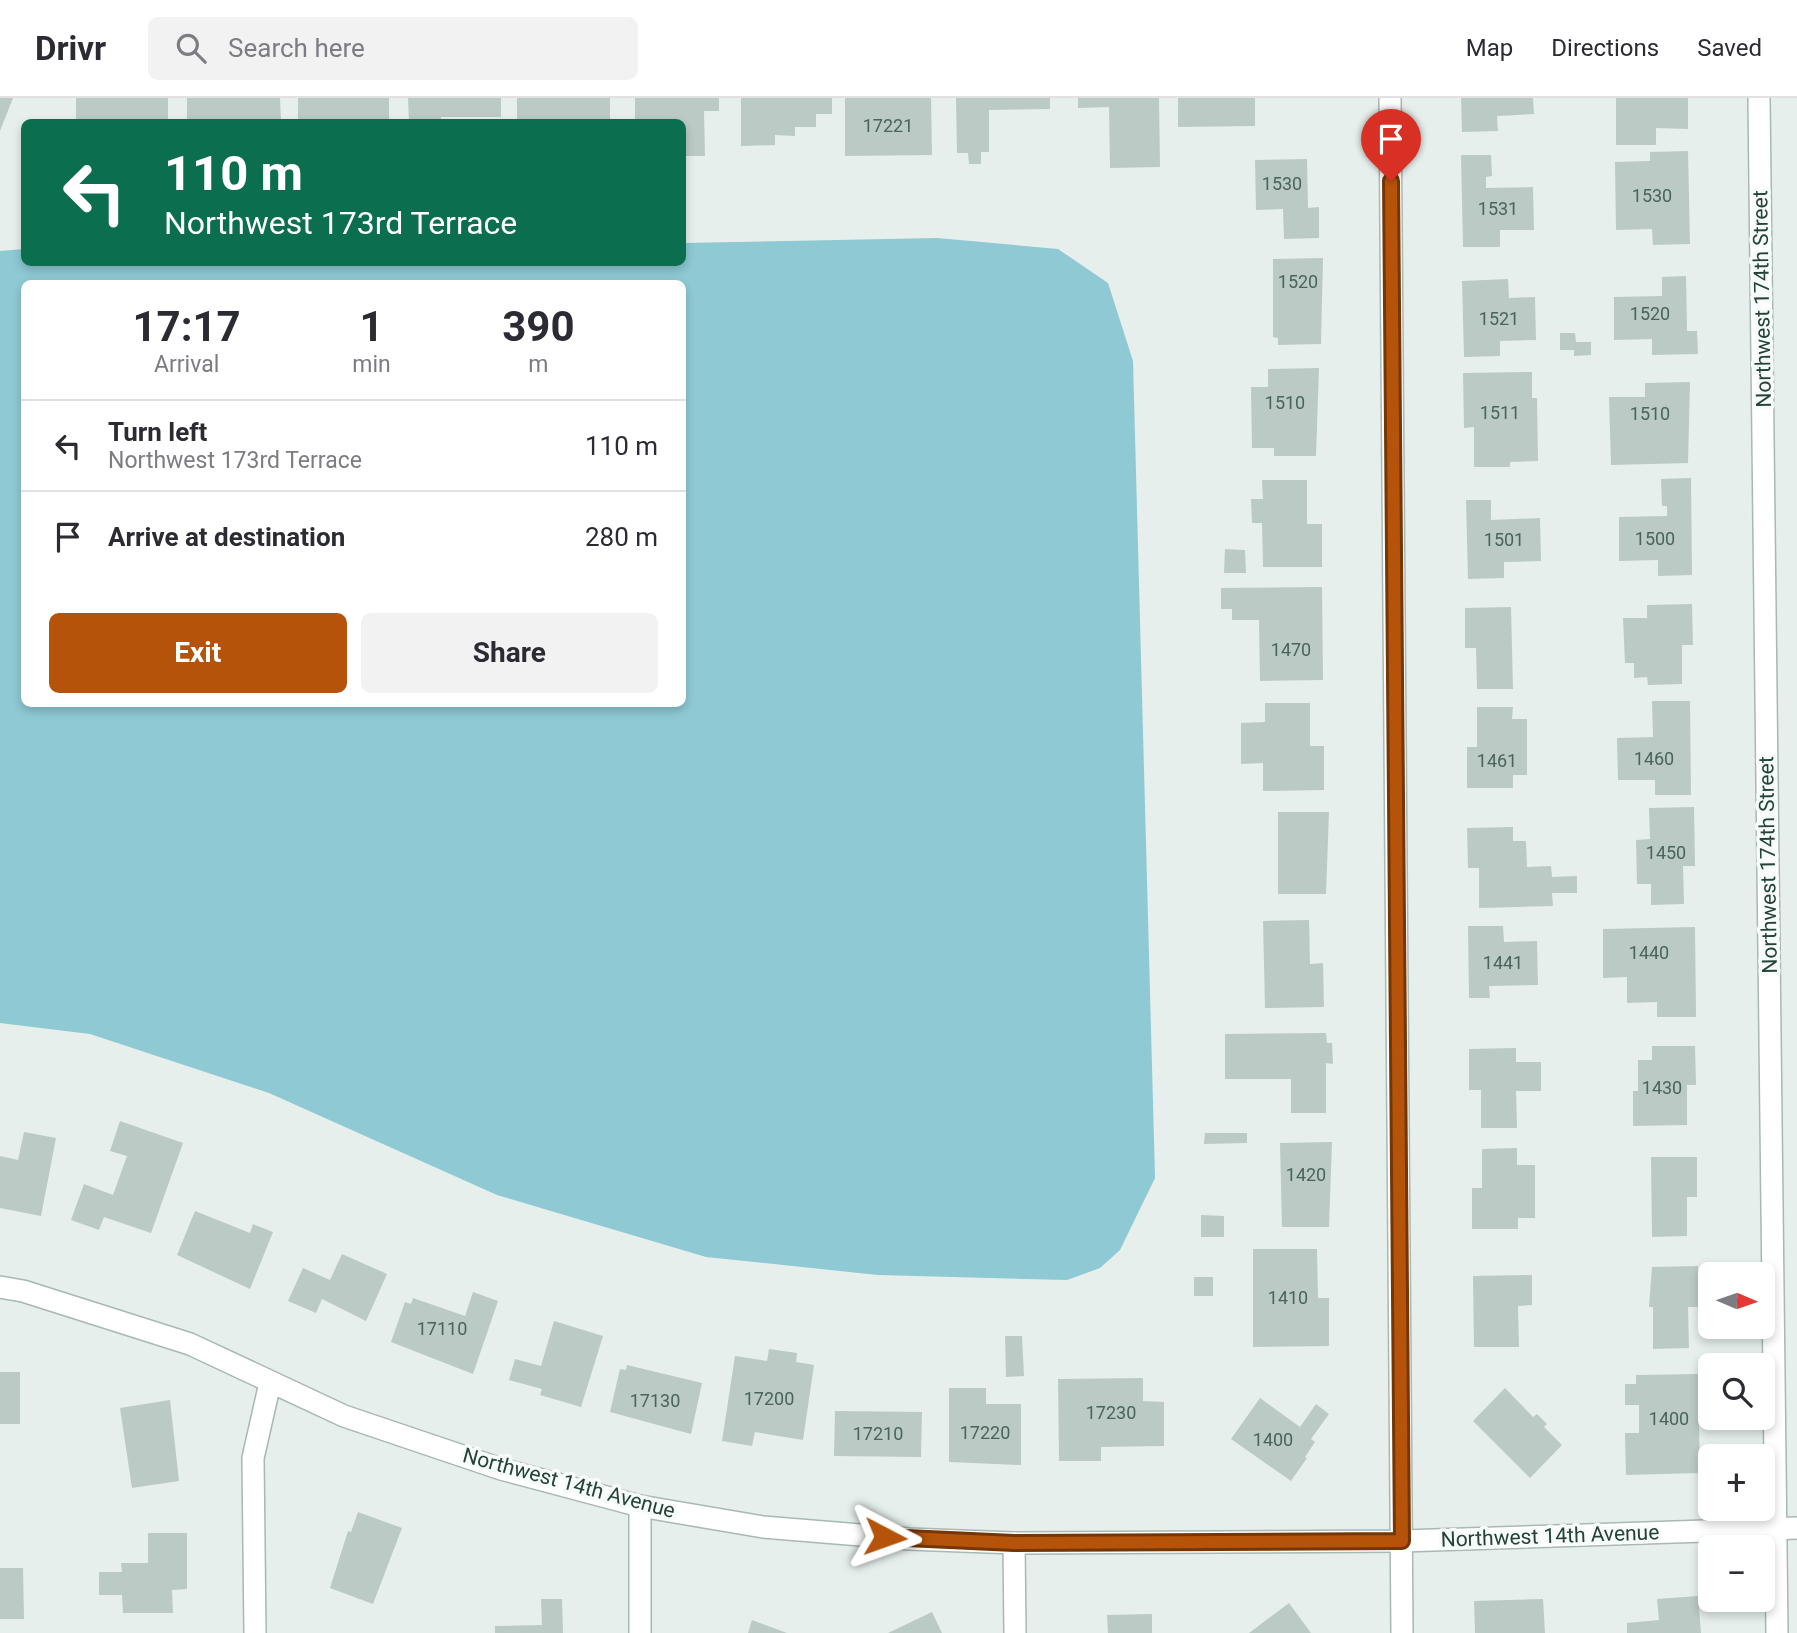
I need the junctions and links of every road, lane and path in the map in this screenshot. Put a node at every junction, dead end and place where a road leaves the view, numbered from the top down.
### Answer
1 (1390, 98) edge
2 (1759, 98) edge
3 (0, 1287) edge
4 (270, 1383) junction
5 (640, 1506) junction
6 (1787, 1528) edge
7 (1402, 1541) junction
8 (1014, 1543) junction
9 (255, 1633) edge
10 (640, 1633) edge
11 (1015, 1633) edge
12 (1402, 1633) edge
13 (1777, 1633) edge

1 - 7 street
2 - 6 street, Northwest 174th Street
3 - 4 street, Northwest 14th Avenue
4 - 5 street, Northwest 14th Avenue
4 - 9 street
5 - 8 street, Northwest 14th Avenue
5 - 10 street
6 - 7 street, Northwest 14th Avenue
6 - 13 street, Northwest 174th Street
7 - 8 street, Northwest 14th Avenue
7 - 12 street
8 - 11 street

